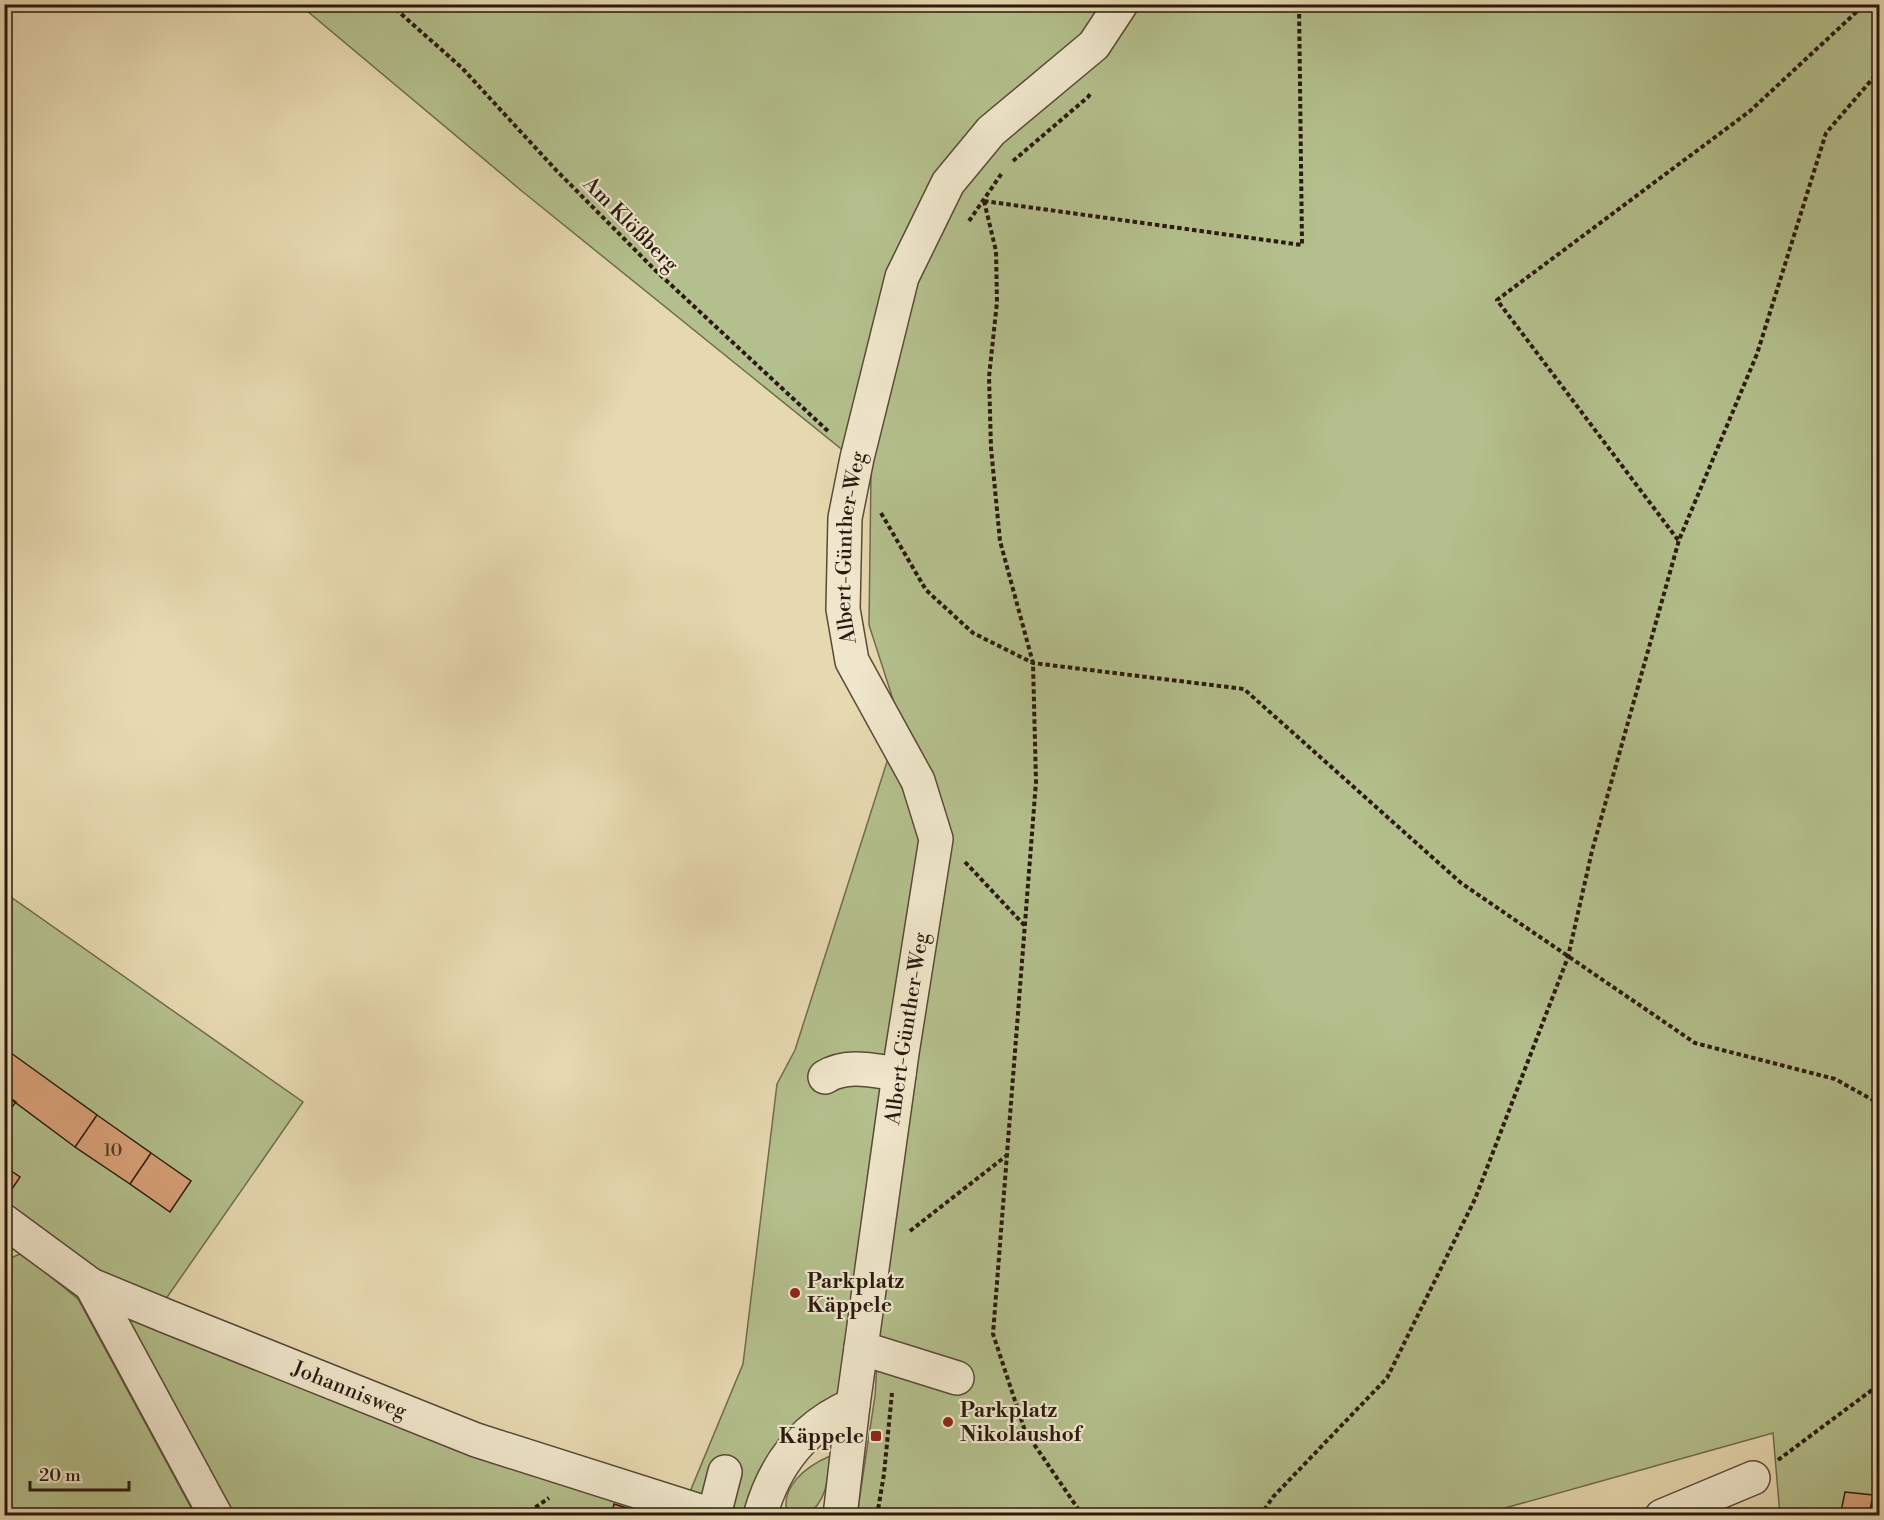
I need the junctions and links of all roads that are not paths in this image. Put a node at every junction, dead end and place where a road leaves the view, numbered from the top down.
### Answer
1 (1121, 4) edge
2 (899, 1074) junction
3 (825, 1077) dead end
4 (4, 1221) edge
5 (92, 1285) junction
6 (861, 1348) junction
7 (957, 1378) dead end
8 (853, 1405) junction
9 (725, 1472) dead end
10 (1753, 1478) road end
11 (216, 1515) edge
12 (714, 1515) edge
13 (760, 1515) edge
14 (840, 1515) edge
15 (1662, 1515) edge

1 - 2 street, Albert-Günther-Weg
2 - 3 street
2 - 6 street, Albert-Günther-Weg
4 - 5 street, Johannisweg
5 - 11 street
5 - 12 street, Johannisweg
6 - 7 street
6 - 8 street, Albert-Günther-Weg
8 - 13 street
8 - 14 street, Albert-Günther-Weg
9 - 12 street
10 - 15 street

